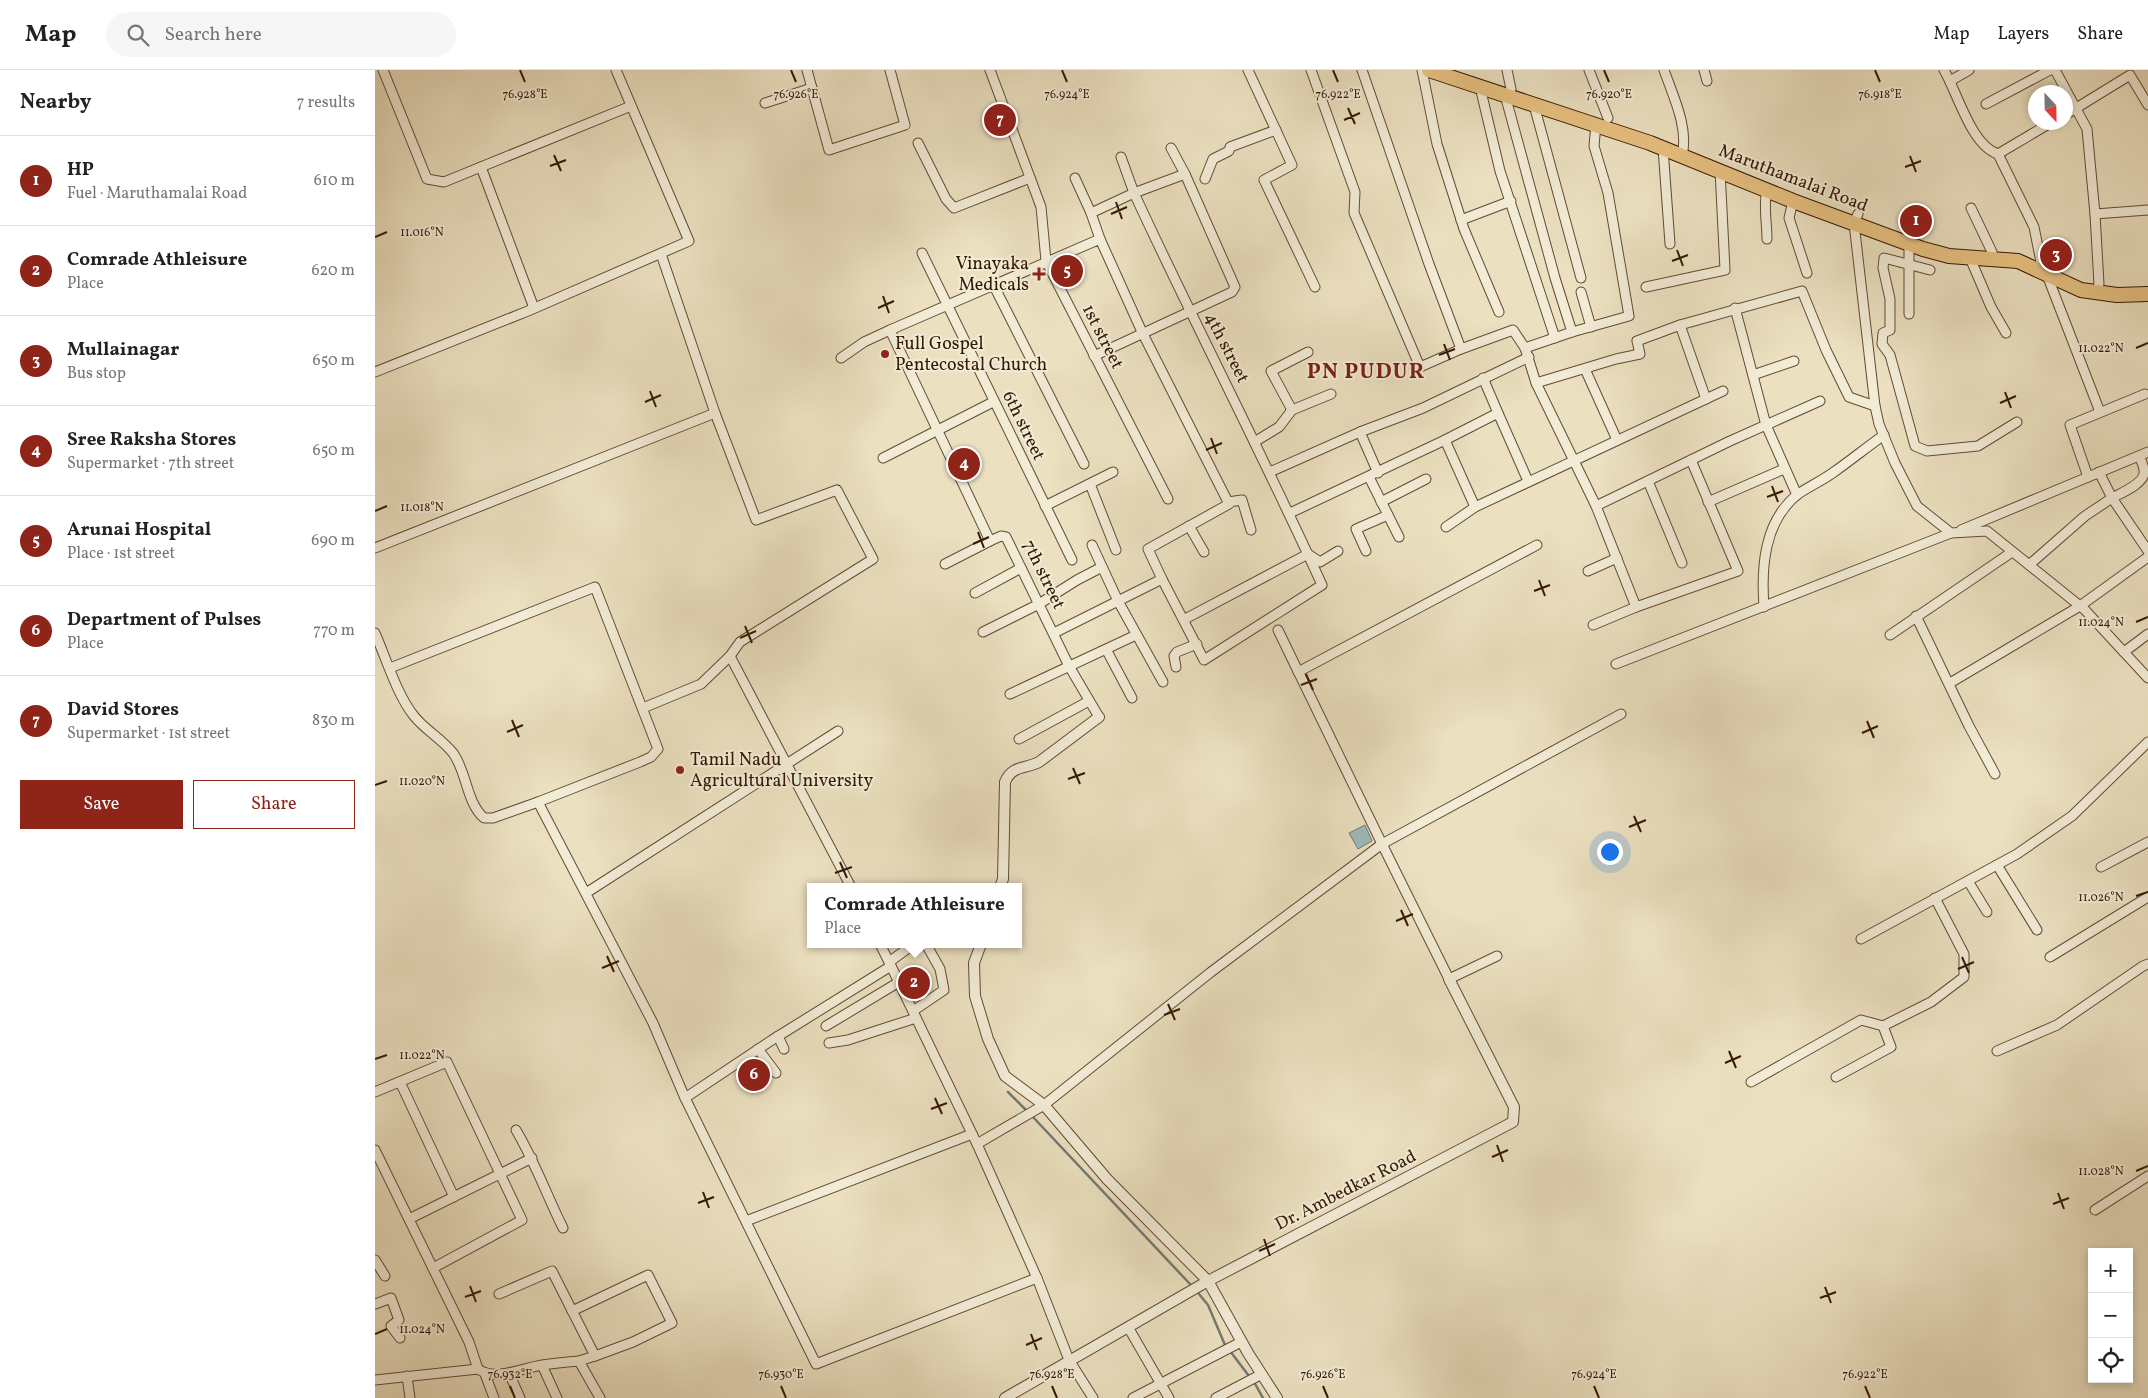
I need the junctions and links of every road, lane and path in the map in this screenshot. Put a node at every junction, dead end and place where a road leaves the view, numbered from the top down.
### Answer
1 (383, 70) edge
2 (616, 70) edge
3 (807, 70) edge
4 (890, 70) edge
5 (990, 70) edge
6 (1248, 70) edge
7 (1311, 70) edge
8 (1362, 70) edge
9 (1422, 70) edge
10 (1429, 70) edge
11 (1460, 70) edge
12 (1507, 70) edge
13 (1589, 70) edge
14 (1664, 70) edge
15 (1704, 70) edge
16 (1944, 70) edge
17 (1969, 70) edge
18 (2050, 70) edge
19 (2055, 70) edge
20 (1707, 81) dead end
21 (1950, 81) junction
22 (1480, 87) junction
23 (812, 88) junction
24 (1508, 92) junction
25 (765, 103) dead end
26 (1986, 104) dead end
27 (1534, 105) junction
28 (2148, 105) edge
29 (631, 106) junction
30 (2076, 109) junction
31 (2073, 111) edge
32 (1602, 121) junction
33 (1276, 130) junction
34 (2038, 130) edge
35 (917, 143) dead end
36 (1171, 148) dead end
37 (1663, 148) junction
38 (1683, 151) junction
39 (1998, 154) junction
40 (1121, 157) dead end
41 (481, 167) junction
42 (1720, 170) junction
43 (1185, 174) junction
44 (1030, 178) junction
45 (1075, 178) dead end
46 (1205, 180) dead end
47 (1767, 189) junction
48 (1134, 194) junction
49 (1793, 201) junction
50 (1511, 202) junction
51 (1971, 208) dead end
52 (2148, 210) edge
53 (1091, 213) junction
54 (2095, 214) junction
55 (1856, 218) junction
56 (1461, 220) junction
57 (1100, 238) junction
58 (1767, 239) dead end
59 (1670, 244) dead end
60 (1909, 244) junction
61 (1992, 252) junction
62 (922, 253) dead end
63 (661, 254) junction
64 (1970, 258) junction
65 (1046, 261) junction
66 (2041, 262) junction
67 (1909, 264) junction
68 (1930, 270) dead end
69 (1807, 274) dead end
70 (2047, 275) junction
71 (1581, 278) dead end
72 (993, 284) junction
73 (1315, 286) dead end
74 (2148, 286) edge
75 (1647, 287) dead end
76 (2097, 289) junction
77 (1581, 292) dead end
78 (2148, 294) edge
79 (947, 305) junction
80 (535, 308) junction
81 (1735, 308) junction
82 (1189, 311) junction
83 (1499, 312) dead end
84 (1909, 314) dead end
85 (1679, 325) junction
86 (1591, 327) junction
87 (889, 330) junction
88 (1142, 332) junction
89 (1572, 332) junction
90 (2006, 333) dead end
91 (1555, 338) junction
92 (1461, 349) junction
93 (1308, 352) dead end
94 (1527, 352) junction
95 (1094, 356) junction
96 (841, 358) dead end
97 (1794, 361) dead end
98 (1585, 369) junction
99 (375, 372) edge
100 (1753, 375) junction
101 (1483, 378) junction
102 (1536, 383) junction
103 (1723, 391) dead end
104 (1331, 394) dead end
105 (2145, 394) dead end
106 (1706, 399) junction
107 (1821, 401) dead end
108 (993, 402) junction
109 (1875, 406) junction
110 (1291, 410) junction
111 (2100, 412) junction
112 (715, 413) junction
113 (1498, 413) junction
114 (2017, 422) dead end
115 (1766, 425) junction
116 (937, 430) junction
117 (1360, 432) junction
118 (1883, 435) junction
119 (1445, 440) junction
120 (1617, 440) junction
121 (1256, 441) junction
122 (2148, 452) edge
123 (2139, 456) junction
124 (883, 458) dead end
125 (1575, 460) junction
126 (1691, 460) junction
127 (1084, 464) dead end
128 (1785, 469) junction
129 (1113, 472) dead end
130 (1270, 472) junction
131 (2099, 472) junction
132 (1373, 475) junction
133 (2088, 477) junction
134 (1426, 478) dead end
135 (1528, 481) junction
136 (1648, 481) junction
137 (1089, 484) junction
138 (1797, 496) junction
139 (2112, 498) junction
140 (1167, 499) dead end
141 (1228, 502) junction
142 (1381, 502) junction
143 (1709, 502) junction
144 (1045, 506) junction
145 (1596, 506) junction
146 (1475, 507) junction
147 (1289, 513) junction
148 (1388, 515) junction
149 (1189, 526) junction
150 (1446, 527) dead end
151 (1251, 530) dead end
152 (1953, 533) junction
153 (1399, 537) dead end
154 (990, 541) junction
155 (1092, 545) dead end
156 (1537, 545) dead end
157 (375, 548) edge
158 (1117, 550) dead end
159 (1338, 551) dead end
160 (1367, 551) dead end
161 (2148, 551) edge
162 (1204, 552) dead end
163 (2012, 552) junction
164 (1308, 554) junction
165 (2148, 557) edge
166 (1617, 558) junction
167 (1072, 560) dead end
168 (1682, 562) dead end
169 (945, 564) dead end
170 (2029, 565) junction
171 (1102, 567) junction
172 (1021, 568) junction
173 (1587, 571) dead end
174 (1162, 578) junction
175 (975, 593) dead end
176 (1118, 601) junction
177 (1039, 604) junction
178 (2080, 606) junction
179 (1636, 607) junction
180 (1765, 607) junction
181 (1916, 616) junction
182 (1185, 618) junction
183 (1593, 625) dead end
184 (1278, 630) dead end
185 (983, 632) dead end
186 (375, 633) edge
187 (1054, 633) junction
188 (2148, 634) edge
189 (1890, 635) dead end
190 (1136, 636) junction
191 (1197, 644) junction
192 (1107, 651) junction
193 (2124, 652) junction
194 (731, 656) junction
195 (1616, 664) dead end
196 (1069, 666) junction
197 (1176, 666) dead end
198 (390, 668) junction
199 (1298, 672) junction
200 (2148, 678) edge
201 (1163, 682) dead end
202 (1950, 683) junction
203 (1010, 694) dead end
204 (1132, 698) dead end
205 (1089, 701) junction
206 (643, 708) junction
207 (1621, 714) dead end
208 (1099, 717) joint
209 (838, 731) dead end
210 (1019, 739) dead end
211 (2148, 742) edge
212 (787, 764) junction
213 (1995, 774) dead end
214 (538, 802) junction
215 (2148, 842) edge
216 (1381, 844) junction
217 (1997, 865) junction
218 (2101, 867) dead end
219 (1968, 881) junction
220 (849, 883) edge
221 (1002, 883) edge
222 (586, 892) junction
223 (2148, 897) edge
224 (1935, 898) junction
225 (1987, 912) dead end
226 (2037, 930) dead end
227 (1861, 939) dead end
228 (882, 948) edge
229 (909, 948) edge
230 (928, 948) edge
231 (980, 948) edge
232 (1497, 956) dead end
233 (2050, 957) dead end
234 (891, 964) junction
235 (2148, 964) edge
236 (1449, 979) junction
237 (899, 982) junction
238 (915, 1014) junction
239 (826, 1026) dead end
240 (1883, 1026) junction
241 (778, 1036) junction
242 (829, 1043) dead end
243 (758, 1049) junction
244 (784, 1049) dead end
245 (1997, 1051) dead end
246 (776, 1073) dead end
247 (1836, 1078) dead end
248 (400, 1082) junction
249 (1751, 1082) dead end
250 (375, 1092) edge
251 (685, 1098) junction
252 (1044, 1104) junction
253 (517, 1130) dead end
254 (972, 1134) junction
255 (977, 1144) junction
256 (375, 1150) edge
257 (533, 1158) junction
258 (499, 1173) junction
259 (2148, 1176) edge
260 (454, 1197) junction
261 (2095, 1210) dead end
262 (409, 1219) junction
263 (746, 1221) junction
264 (563, 1228) dead end
265 (375, 1260) edge
266 (433, 1268) junction
267 (385, 1276) dead end
268 (1037, 1278) junction
269 (1208, 1281) junction
270 (499, 1294) dead end
271 (375, 1304) edge
272 (572, 1311) junction
273 (1128, 1327) junction
274 (400, 1338) dead end
275 (1241, 1342) junction
276 (595, 1356) junction
277 (1069, 1360) junction
278 (579, 1361) junction
279 (542, 1365) junction
280 (481, 1371) junction
281 (509, 1373) junction
282 (1262, 1374) junction
283 (407, 1376) junction
284 (375, 1380) edge
285 (1161, 1383) junction
286 (1009, 1397) edge
287 (410, 1398) edge
288 (494, 1398) edge
289 (519, 1398) edge
290 (557, 1398) edge
291 (600, 1398) edge
292 (1093, 1398) edge
293 (1133, 1398) edge
294 (1169, 1398) edge
295 (1216, 1398) edge
296 (1277, 1398) edge

1 - 41 street
2 - 29 street
3 - 23 street
4 - 23 street
5 - 44 street, 1st street
6 - 33 street
7 - 92 street
8 - 92 street
9 - 56 street
10 - 22 main road, Maruthamalai Road
11 - 24 main road, Maruthamalai Road
12 - 24 street
13 - 32 street
14 - 38 street
15 - 20 street
16 - 21 street
17 - 21 street
18 - 26 street
19 - 30 street
21 - 39 street
22 - 24 main road, Maruthamalai Road
22 - 50 street
23 - 25 street
24 - 27 main road, Maruthamalai Road
24 - 32 main road, Maruthamalai Road
24 - 89 street
27 - 32 main road, Maruthamalai Road
27 - 71 street
28 - 30 street
29 - 41 street
29 - 63 street
30 - 31 street
30 - 54 street
32 - 37 main road, Maruthamalai Road
32 - 38 main road, Maruthamalai Road
32 - 86 street
33 - 46 street
33 - 73 street
34 - 39 street
35 - 44 street
36 - 43 street
37 - 38 main road, Maruthamalai Road
37 - 59 street
38 - 42 main road, Maruthamalai Road
38 - 55 main road, Maruthamalai Road
39 - 66 street
40 - 48 street, 4th street
41 - 80 street
42 - 47 main road, Maruthamalai Road
42 - 75 street
43 - 48 street
43 - 82 street
44 - 65 street, 1st street
45 - 53 street
47 - 49 main road, Maruthamalai Road
47 - 58 street
48 - 53 street
48 - 82 street, 4th street
49 - 55 main road, Maruthamalai Road
49 - 69 street
50 - 56 street
50 - 91 street
51 - 61 street
52 - 54 street
53 - 57 street
54 - 76 street
55 - 60 main road, Maruthamalai Road
55 - 61 main road, Maruthamalai Road
55 - 109 street
56 - 83 street
57 - 65 street
57 - 88 street
60 - 64 main road, Maruthamalai Road
60 - 67 street
61 - 66 main road, Maruthamalai Road
62 - 79 street, 6th street
63 - 80 street
63 - 112 street
64 - 70 main road, Maruthamalai Road
64 - 90 street
65 - 72 street
65 - 95 street, 1st street
66 - 76 main road, Maruthamalai Road
67 - 68 street
67 - 84 street
67 - 114 street
70 - 76 main road, Maruthamalai Road
70 - 111 street
72 - 79 street
72 - 127 street
74 - 76 main road, Maruthamalai Road
76 - 78 main road, Maruthamalai Road
77 - 86 street
79 - 87 street
79 - 108 street, 6th street
80 - 99 street
81 - 85 street
81 - 100 street
81 - 109 street
82 - 88 street
82 - 121 street, 4th street
85 - 98 street
85 - 106 street
86 - 89 street
87 - 96 street
87 - 116 street
88 - 95 street
88 - 141 street
89 - 91 street
91 - 94 street
92 - 94 street
93 - 110 street
94 - 101 street
94 - 102 street
95 - 140 street, 1st street
97 - 100 street
98 - 102 street
98 - 120 street
100 - 115 street
101 - 113 street
101 - 117 street
102 - 125 street
103 - 106 street
104 - 110 street
105 - 111 street
106 - 120 street
107 - 115 street
108 - 116 street
108 - 144 street, 6th street
109 - 118 street
110 - 121 street
111 - 133 street
112 - 157 street
112 - 194 street
113 - 119 street
113 - 135 street
115 - 126 street
115 - 128 street
116 - 124 street
116 - 154 street
117 - 130 street
117 - 132 street
118 - 138 street
118 - 152 street
119 - 132 street
119 - 146 street
120 - 125 street
121 - 130 street, 4th street
122 - 123 street
123 - 131 street
123 - 139 street
125 - 135 street
125 - 145 street
126 - 136 street
126 - 143 street
128 - 138 street
128 - 143 street
129 - 137 street
130 - 147 street, 4th street
131 - 133 street
131 - 139 street
132 - 142 street
132 - 147 street
133 - 152 street
134 - 142 street
135 - 146 street
136 - 145 street
136 - 168 street
137 - 144 street
137 - 158 street
138 - 180 street
139 - 161 street
139 - 170 street
141 - 149 street
141 - 151 street
142 - 148 street
143 - 179 street
144 - 167 street, 6th street
145 - 166 street
146 - 150 street
147 - 164 street, 4th street
148 - 153 street
148 - 160 street
149 - 162 street
149 - 174 street
152 - 163 street
152 - 180 street
154 - 169 street
154 - 172 street, 7th street
155 - 171 street
156 - 199 street
159 - 164 street
163 - 170 street
163 - 181 street
164 - 182 street
164 - 191 street, 4th street
165 - 178 street
166 - 173 street
166 - 179 street
170 - 178 street
171 - 176 street
171 - 177 street
172 - 175 street
172 - 177 street, 7th street
174 - 176 street
174 - 182 street
176 - 187 street
176 - 190 street
177 - 185 street
177 - 187 street, 7th street
178 - 193 street
178 - 202 street
179 - 183 street
180 - 195 street
181 - 189 street
181 - 202 street
182 - 191 street
184 - 199 street
186 - 198 street
187 - 196 street, 7th street
188 - 193 street
190 - 192 street
190 - 201 street
191 - 197 street
192 - 196 street
192 - 204 street
193 - 200 street
194 - 206 street
194 - 212 street
196 - 203 street
196 - 205 street, 7th street
198 - 206 street
198 - 214 street
199 - 216 street
202 - 213 street
205 - 208 street, 7th street
205 - 210 street
206 - 214 street
207 - 216 street
208 - 221 street
209 - 212 street
211 - 217 street
212 - 220 street
212 - 222 street
214 - 222 street
215 - 218 street
216 - 236 street
216 - 252 street
217 - 219 street
217 - 226 street
219 - 224 street
219 - 225 street
222 - 251 street
223 - 233 street
224 - 227 street
224 - 240 street
228 - 234 street
229 - 234 street
230 - 238 street
231 - 252 street
232 - 236 street
234 - 237 street
234 - 241 street
235 - 245 street
236 - 269 street, Dr. Ambedkar Road
237 - 238 street
237 - 239 street
238 - 242 street
238 - 254 street
240 - 247 street
240 - 249 street
241 - 243 street
241 - 244 street
243 - 246 street
243 - 251 street
248 - 250 street
248 - 258 street
248 - 260 street
251 - 263 street
252 - 255 street
252 - 269 street
253 - 257 street
254 - 255 street
254 - 263 street
255 - 268 street
256 - 262 street
257 - 258 street
257 - 264 street
258 - 260 street
258 - 266 street
259 - 261 street
260 - 262 street
262 - 266 street
263 - 268 street
265 - 267 street
266 - 280 street
268 - 277 street
269 - 273 street, Dr. Ambedkar Road
269 - 275 street
270 - 272 street
271 - 274 street
272 - 276 street
272 - 276 street
273 - 277 street, Dr. Ambedkar Road
273 - 285 street
275 - 282 street
275 - 285 street
276 - 278 street
277 - 286 street, Dr. Ambedkar Road
277 - 292 street
278 - 279 street
278 - 291 street
279 - 281 street
279 - 290 street
280 - 281 street
280 - 283 street
280 - 288 street
281 - 289 street
282 - 295 street
282 - 296 street
283 - 284 street
283 - 287 street
285 - 293 street
285 - 294 street

